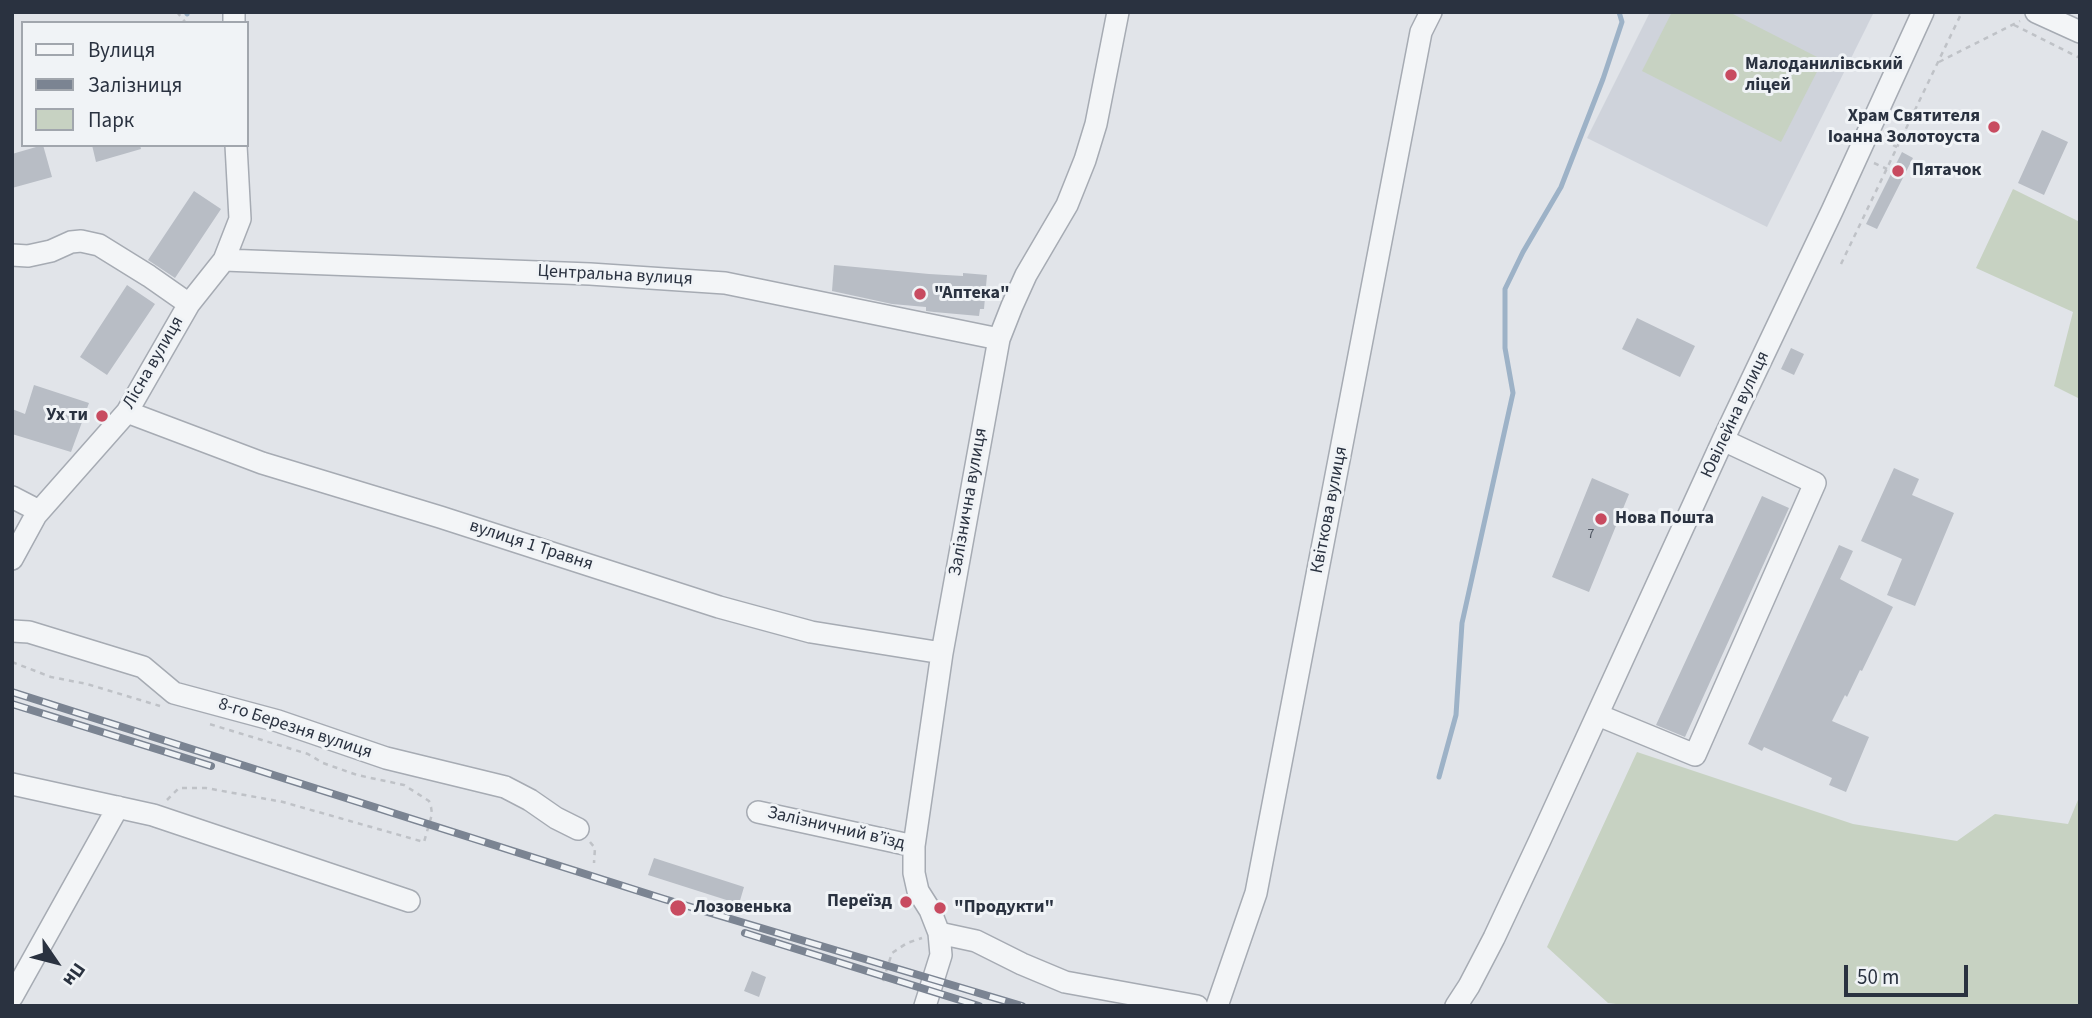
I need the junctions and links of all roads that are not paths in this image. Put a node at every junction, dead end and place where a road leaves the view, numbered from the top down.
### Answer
1 (1118, 12) edge
2 (1431, 12) edge
3 (1923, 12) edge
4 (2030, 15) edge
5 (2080, 32) edge
6 (236, 147) edge
7 (12, 255) edge
8 (225, 260) junction
9 (189, 304) junction
10 (999, 340) junction
11 (127, 412) junction
12 (1723, 440) junction
13 (12, 498) edge
14 (39, 511) junction
15 (12, 559) edge
16 (12, 631) edge
17 (942, 653) junction
18 (1598, 715) junction
19 (12, 784) edge
20 (118, 807) junction
21 (758, 812) dead end
22 (578, 829) dead end
23 (914, 846) junction
24 (409, 901) dead end
25 (939, 933) junction
26 (12, 996) edge
27 (925, 1006) edge
28 (1197, 1006) edge
29 (1217, 1006) edge
30 (1456, 1006) edge

1 - 10 street, Залізнична вулиця
2 - 29 street, Квіткова вулиця
3 - 12 street, Ювілейна вулиця
4 - 5 street
6 - 8 street, Лісна вулиця
7 - 9 street
8 - 9 street, Лісна вулиця
8 - 10 street, Центральна вулиця
9 - 11 street, Лісна вулиця
10 - 17 street, Залізнична вулиця
11 - 14 street, Лісна вулиця
11 - 17 street, вулиця 1 Травня
12 - 18 street, Ювілейна вулиця
12 - 18 street
13 - 14 street
14 - 15 street, Лісна вулиця
16 - 22 street, 8-го Березня вулиця
17 - 23 street, Залізнична вулиця
18 - 30 street, Ювілейна вулиця
19 - 20 street
20 - 24 street
20 - 26 street
21 - 23 street, Залізничний в’їзд
23 - 25 street, Залізнична вулиця
25 - 27 street, Залізнична вулиця
25 - 28 street

